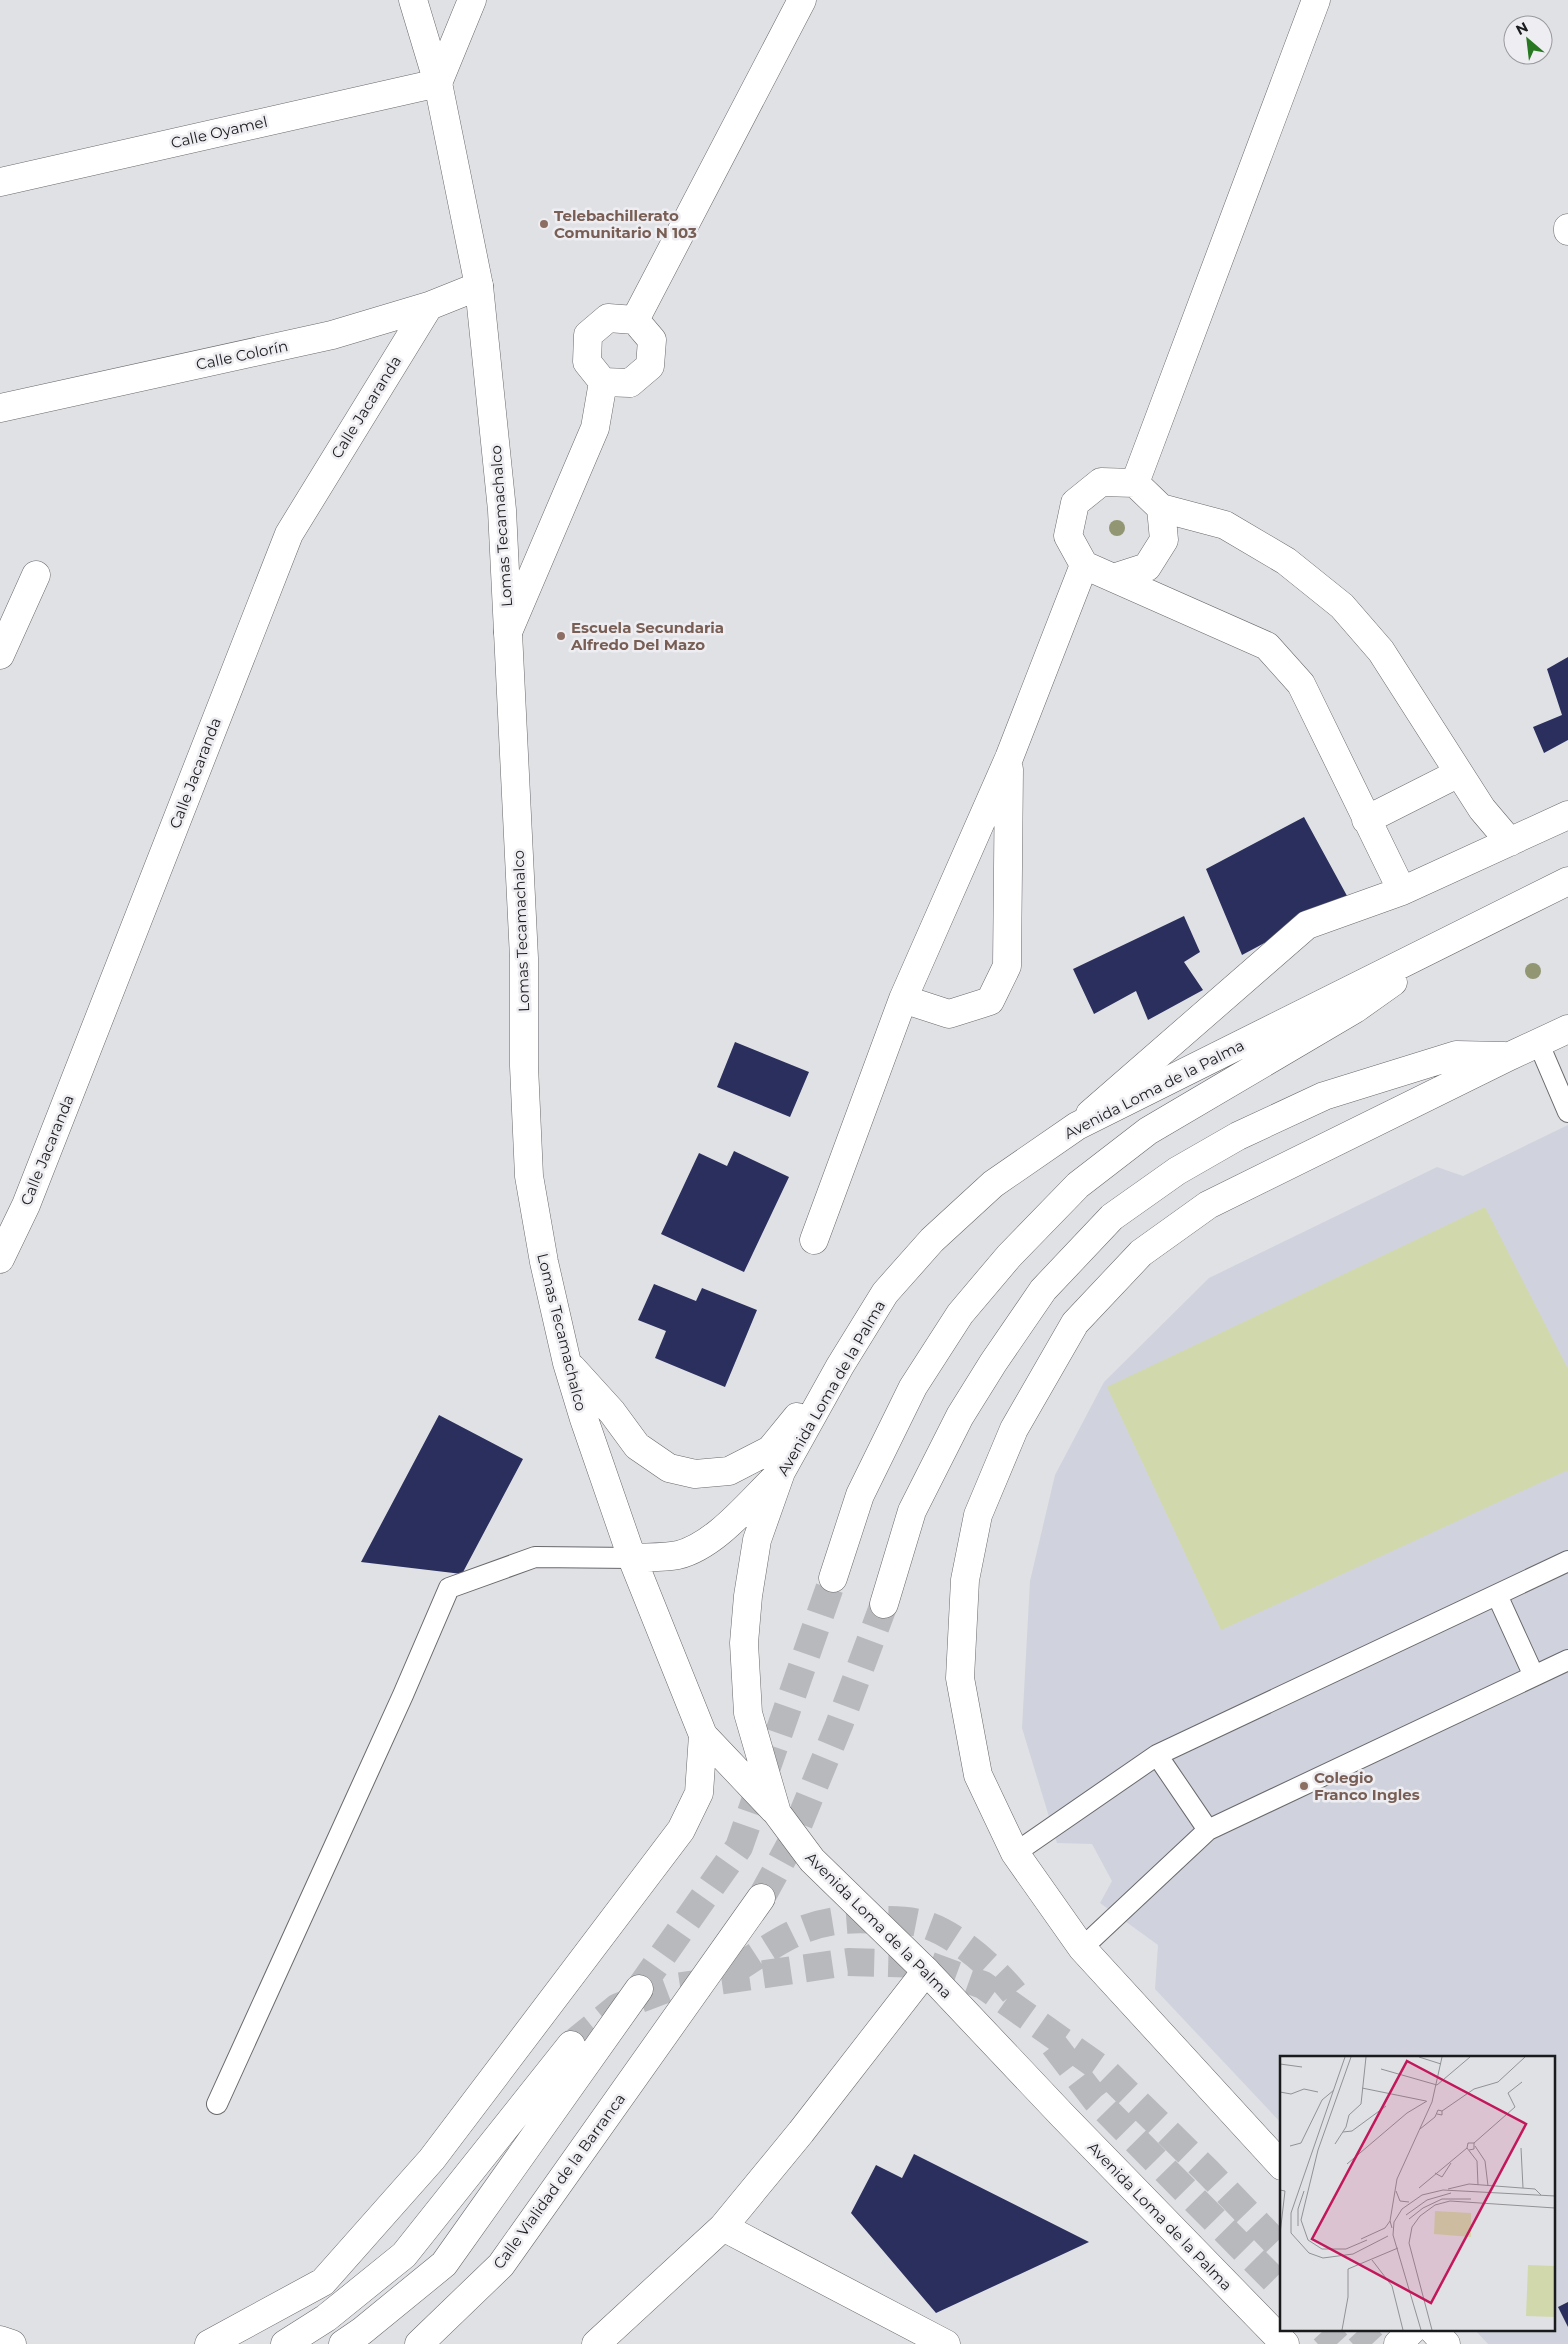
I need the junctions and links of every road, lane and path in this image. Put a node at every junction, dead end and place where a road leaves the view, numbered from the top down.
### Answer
1 (413, 0) edge
2 (472, 0) edge
3 (802, 0) edge
4 (1316, 0) edge
5 (438, 83) junction
6 (0, 182) edge
7 (479, 286) junction
8 (429, 306) junction
9 (635, 320) junction
10 (603, 382) junction
11 (0, 408) edge
12 (1134, 483) junction
13 (1161, 508) junction
14 (1084, 565) junction
15 (36, 575) dead end
16 (1116, 577) junction
17 (508, 632) junction
18 (0, 655) edge
19 (1009, 758) junction
20 (1459, 773) junction
21 (1568, 815) edge
22 (1366, 820) junction
23 (1510, 842) junction
24 (1568, 881) edge
25 (1402, 891) junction
26 (1463, 932) junction
27 (903, 999) junction
28 (1568, 1029) edge
29 (1538, 1042) junction
30 (1510, 1056) junction
31 (1568, 1112) edge
32 (1077, 1126) junction
33 (814, 1240) dead end
34 (0, 1259) edge
35 (567, 1363) junction
36 (840, 1366) junction
37 (780, 1472) junction
38 (632, 1558) junction
39 (1568, 1561) edge
40 (833, 1578) tunnel mouth
41 (1496, 1595) junction
42 (884, 1604) tunnel mouth
43 (1568, 1660) edge
44 (1534, 1676) junction
45 (703, 1735) junction
46 (1157, 1755) junction
47 (777, 1813) junction
48 (1208, 1830) junction
49 (1015, 1853) junction
50 (761, 1898) tunnel mouth
51 (1082, 1948) junction
52 (733, 1971) tunnel mouth
53 (926, 1971) junction
54 (639, 1989) tunnel mouth
55 (667, 2030) junction
56 (571, 2045) tunnel mouth
57 (217, 2104) dead end
58 (1280, 2164) edge
59 (723, 2227) junction
60 (1410, 2332) edge
61 (1435, 2332) edge
62 (0, 2340) edge
63 (12, 2344) edge
64 (209, 2344) edge
65 (285, 2344) edge
66 (343, 2344) edge
67 (419, 2344) edge
68 (596, 2344) edge
69 (946, 2344) edge
70 (1284, 2344) edge
71 (1398, 2344) edge
72 (1446, 2344) edge

1 - 5 main road, Lomas Tecamachalco
2 - 5 main road
3 - 9 main road
4 - 12 main road
5 - 6 main road, Calle Oyamel
5 - 7 main road, Lomas Tecamachalco
7 - 8 main road, Calle Colorín
7 - 17 main road, Lomas Tecamachalco
8 - 11 main road, Calle Colorín
8 - 34 main road, Calle Jacaranda
9 - 10 main road
9 - 10 main road
10 - 17 main road
12 - 13 main road
12 - 14 main road
13 - 16 main road
13 - 20 main road
14 - 16 main road
14 - 19 main road
15 - 18 main road
16 - 22 main road
17 - 35 main road, Lomas Tecamachalco
19 - 27 main road
19 - 27 main road
20 - 22 main road
20 - 23 main road
21 - 23 main road
22 - 25 main road
23 - 25 main road
24 - 26 main road, Avenida Loma de la Palma
25 - 32 main road
26 - 32 main road, Avenida Loma de la Palma
26 - 40 main road
27 - 33 main road
28 - 29 main road
29 - 30 main road
29 - 31 lane
30 - 42 main road
30 - 49 main road
32 - 36 main road, Avenida Loma de la Palma
35 - 36 main road
35 - 38 main road, Lomas Tecamachalco
36 - 37 main road, Avenida Loma de la Palma
37 - 38 main road
37 - 47 main road, Avenida Loma de la Palma
38 - 45 main road, Lomas Tecamachalco
38 - 57 lane
39 - 41 lane
41 - 44 lane
41 - 46 lane
43 - 44 lane
44 - 48 lane
45 - 47 main road, Lomas Tecamachalco
45 - 64 main road
46 - 48 lane
46 - 49 lane
47 - 53 main road, Avenida Loma de la Palma
48 - 51 lane
49 - 51 main road
50 - 55 main road
51 - 58 main road
52 - 55 main road
53 - 59 main road
53 - 70 main road, Avenida Loma de la Palma
54 - 66 main road
55 - 67 main road, Calle Vialidad de la Barranca
56 - 65 main road
59 - 68 main road
59 - 69 main road
60 - 71 main road
61 - 72 main road
62 - 63 main road

